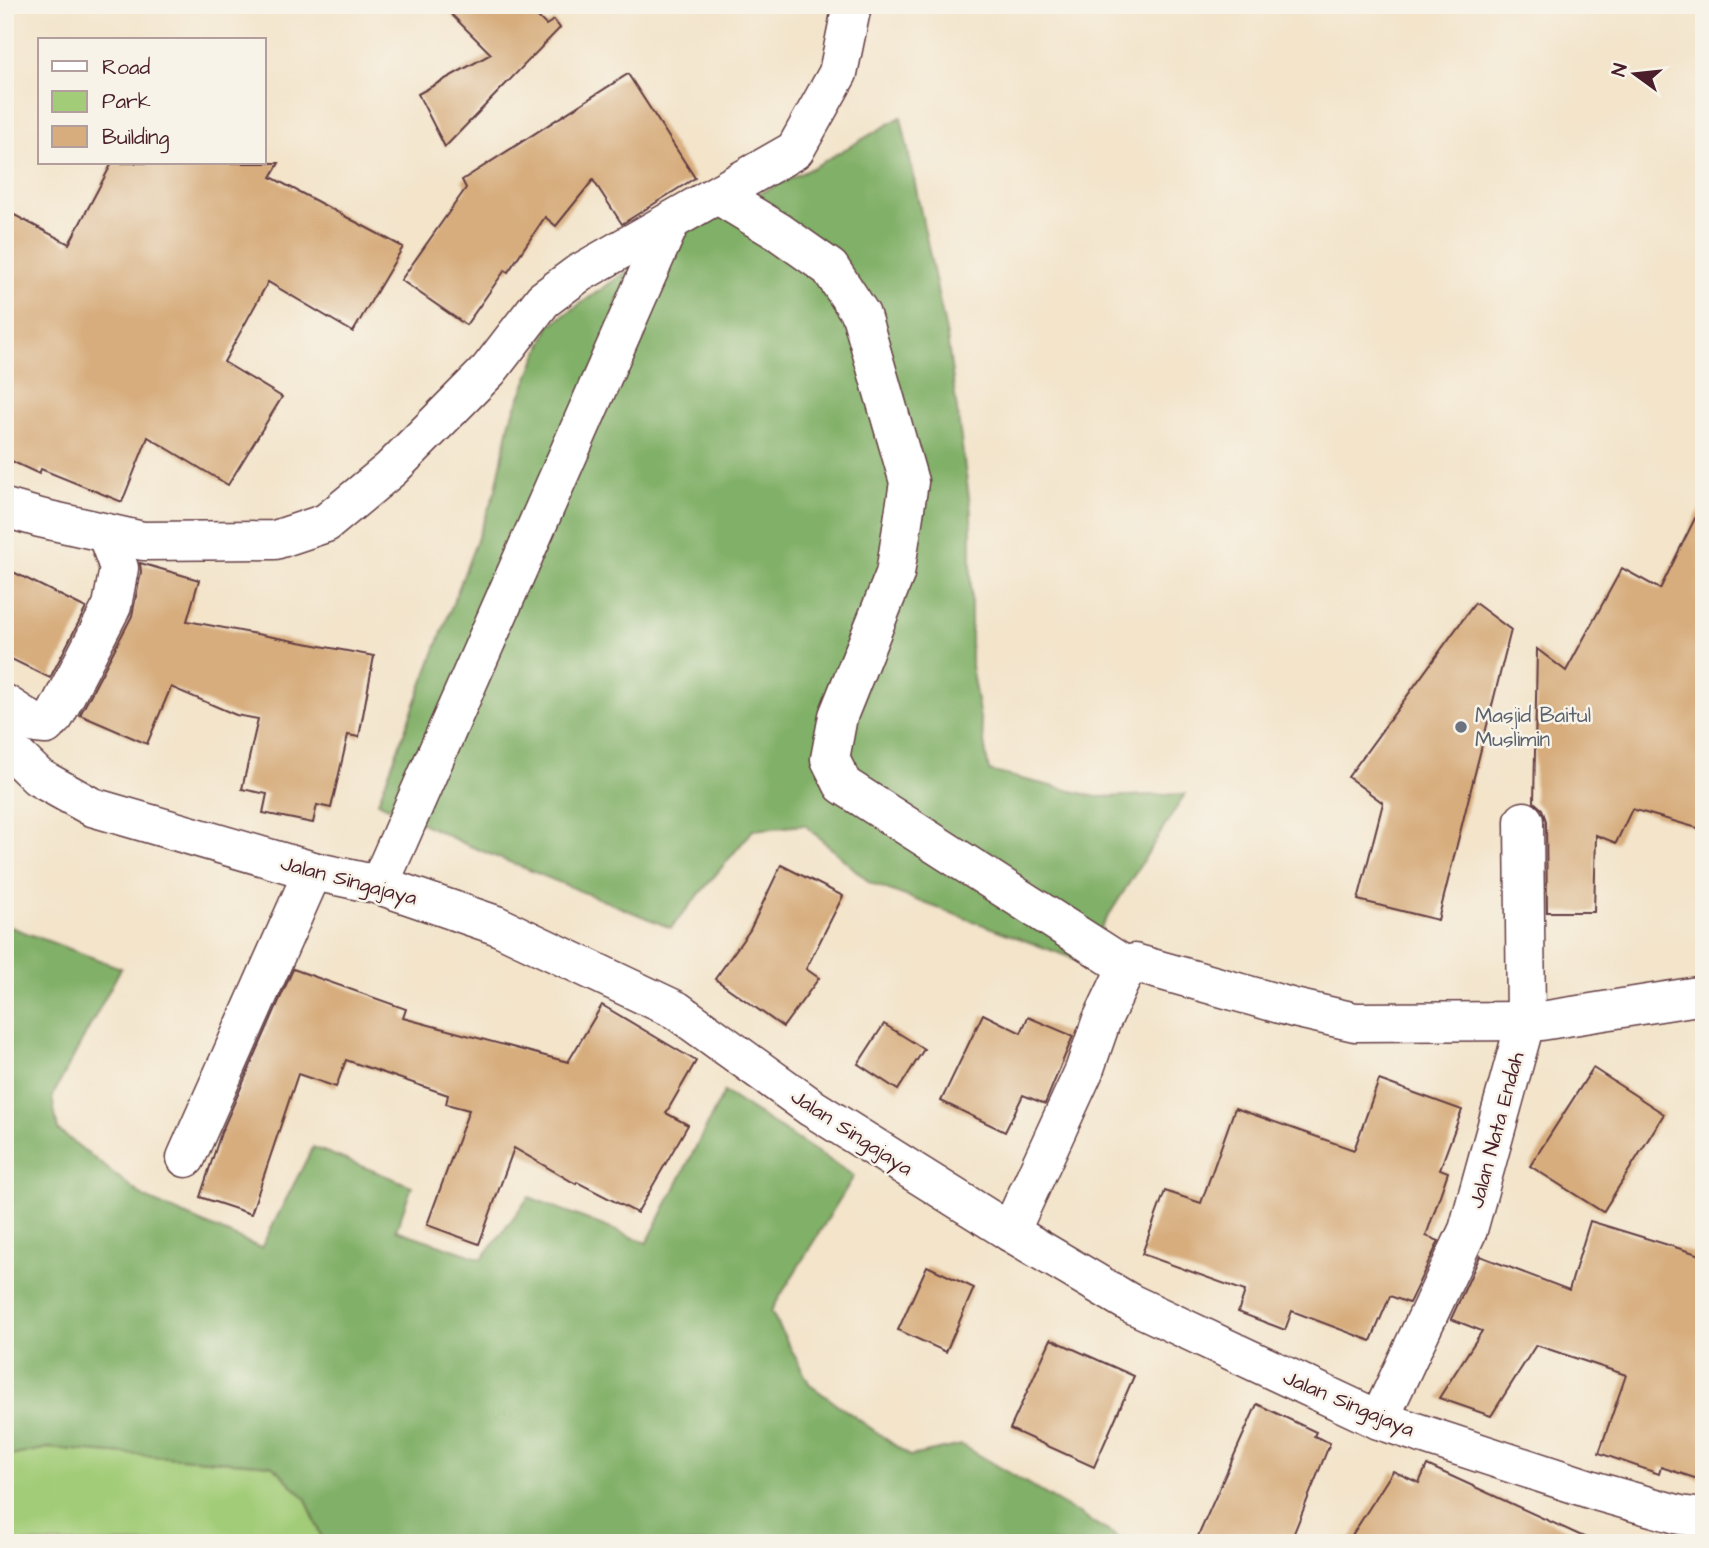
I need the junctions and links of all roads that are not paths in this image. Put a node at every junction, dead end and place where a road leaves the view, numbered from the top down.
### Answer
1 (852, 5) edge
2 (718, 195) junction
3 (670, 223) junction
4 (5, 508) edge
5 (106, 533) junction
6 (5, 704) edge
7 (5, 746) edge
8 (1524, 821) dead end
9 (313, 872) junction
10 (379, 885) junction
11 (1127, 967) junction
12 (1704, 995) edge
13 (1526, 1020) junction
14 (186, 1158) dead end
15 (1010, 1232) junction
16 (1379, 1420) junction
17 (1704, 1518) edge

1 - 2 street
2 - 3 street
2 - 11 street
3 - 5 street
3 - 10 street
4 - 5 street
5 - 6 street
7 - 9 street, Jalan Singajaya
8 - 13 street, Jalan Nata Endah
9 - 10 street, Jalan Singajaya
9 - 14 street
10 - 15 street, Jalan Singajaya
11 - 13 street
11 - 15 street
12 - 13 street
13 - 16 street, Jalan Nata Endah
15 - 16 street, Jalan Singajaya
16 - 17 street, Jalan Singajaya

